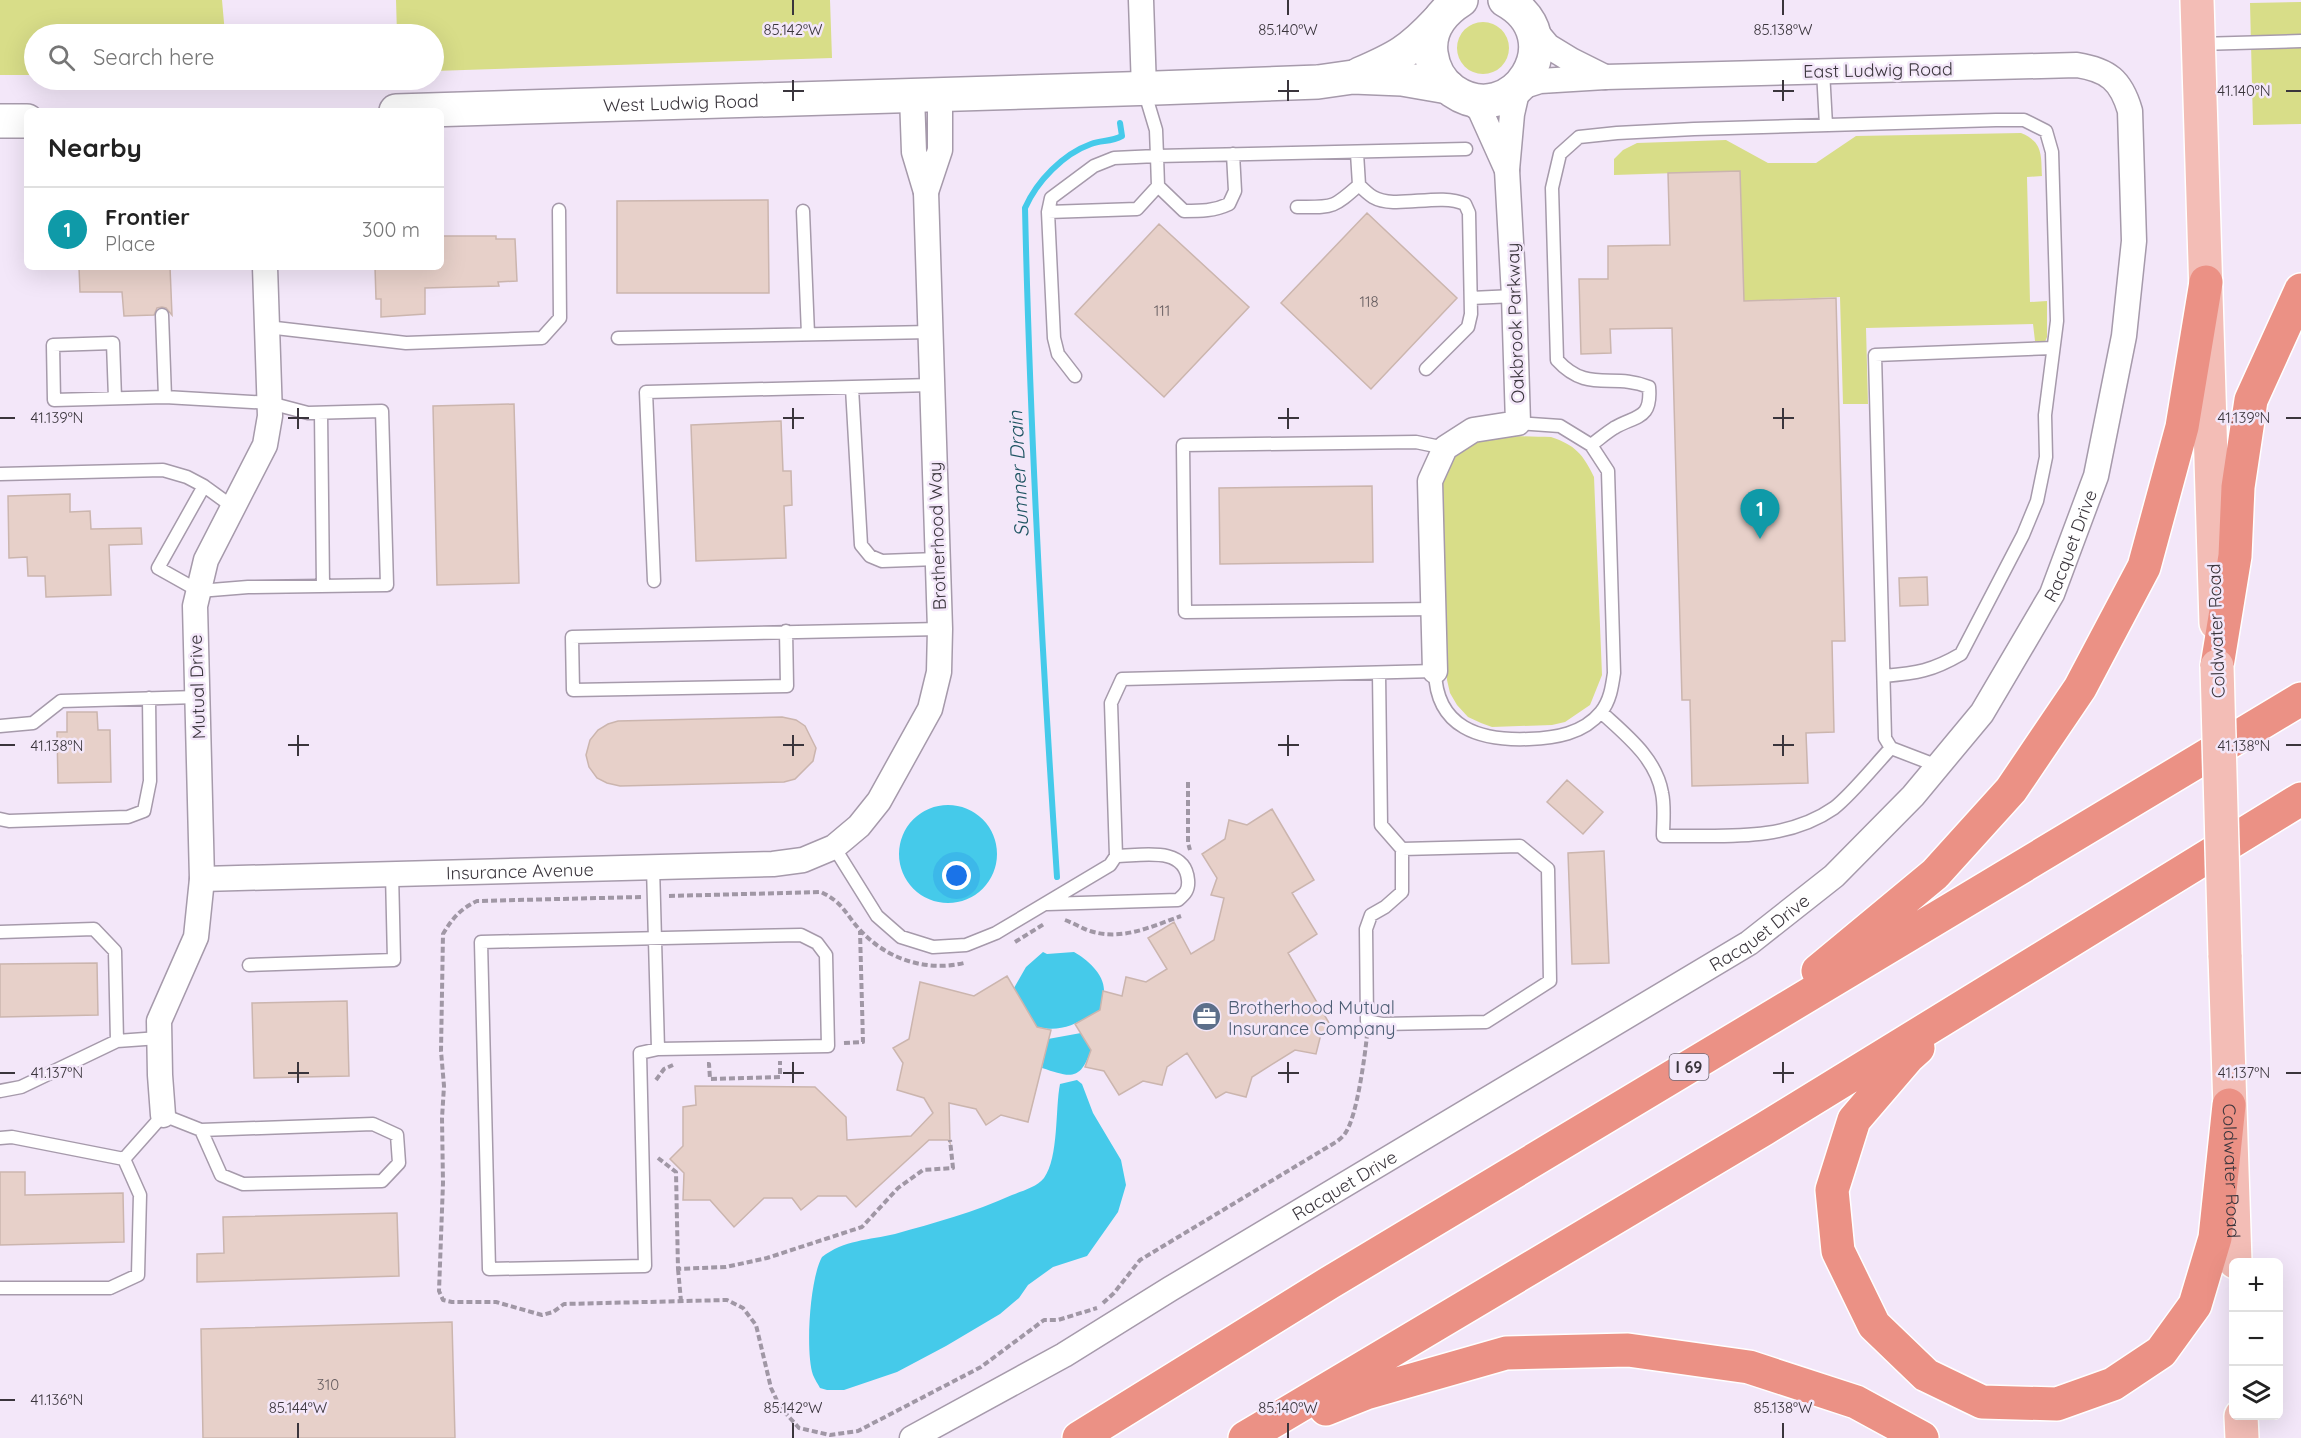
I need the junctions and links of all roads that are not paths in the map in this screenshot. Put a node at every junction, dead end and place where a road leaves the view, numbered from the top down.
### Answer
1 (1141, 0) edge
2 (2197, 0) edge
3 (1517, 8) edge
4 (1449, 10) edge
5 (2301, 41) edge
6 (2198, 44) junction
7 (1823, 71) junction
8 (1353, 77) junction
9 (1605, 77) junction
10 (2112, 77) joint
11 (1518, 88) junction
12 (1144, 89) junction
13 (1457, 92) junction
14 (926, 96) junction
15 (444, 110) edge
16 (24, 121) edge
17 (0, 122) edge
18 (1826, 125) junction
19 (1467, 149) dead end
20 (1357, 153) junction
21 (1233, 154) junction
22 (1157, 156) junction
23 (1507, 170) junction
24 (1359, 185) junction
25 (1158, 186) junction
26 (1297, 207) dead end
27 (559, 210) dead end
28 (803, 211) dead end
29 (1048, 212) junction
30 (265, 270) edge
31 (2206, 282) junction
32 (2301, 290) edge
33 (1515, 296) junction
34 (1471, 298) junction
35 (162, 315) dead end
36 (267, 327) junction
37 (931, 332) junction
38 (808, 334) junction
39 (618, 339) dead end
40 (2053, 348) junction
41 (1426, 369) dead end
42 (1076, 376) dead end
43 (932, 385) junction
44 (852, 388) junction
45 (165, 397) junction
46 (115, 398) junction
47 (270, 403) junction
48 (321, 413) junction
49 (1518, 423) junction
50 (1591, 445) junction
51 (1445, 448) junction
52 (0, 474) edge
53 (204, 486) junction
54 (234, 507) junction
55 (937, 560) junction
56 (654, 581) dead end
57 (323, 586) junction
58 (199, 591) junction
59 (1434, 609) junction
60 (940, 628) junction
61 (786, 631) junction
62 (2217, 666) junction
63 (1435, 671) junction
64 (1379, 673) junction
65 (1884, 676) junction
66 (197, 697) junction
67 (149, 698) junction
68 (2301, 699) edge
69 (1601, 712) junction
70 (0, 726) edge
71 (1891, 748) junction
72 (1938, 766) junction
73 (2301, 799) edge
74 (0, 819) edge
75 (834, 847) junction
76 (1402, 849) junction
77 (1116, 856) junction
78 (653, 867) junction
79 (392, 873) junction
80 (202, 879) junction
81 (1046, 904) junction
82 (0, 932) edge
83 (655, 938) junction
84 (249, 965) dead end
85 (1975, 1000) junction
86 (159, 1038) junction
87 (1737, 1039) junction
88 (117, 1041) junction
89 (658, 1049) junction
90 (0, 1091) edge
91 (2229, 1106) junction
92 (163, 1115) junction
93 (201, 1130) junction
94 (0, 1138) edge
95 (124, 1158) junction
96 (2235, 1258) edge
97 (0, 1288) edge
98 (2241, 1420) edge
99 (912, 1438) edge
100 (1079, 1438) edge
101 (1245, 1438) edge
102 (1252, 1438) edge
103 (1922, 1438) edge
104 (2242, 1438) edge

1 - 12 street
2 - 6 main road, Coldwater Road
3 - 9 street, East Ludwig Road
3 - 11 main road
4 - 8 main road
4 - 13 main road
5 - 6 lane
6 - 31 main road, Coldwater Road
7 - 9 street, East Ludwig Road
7 - 10 street, East Ludwig Road
7 - 18 lane
8 - 12 main road
8 - 13 main road
9 - 11 street, East Ludwig Road
10 - 72 street, Racquet Drive
11 - 13 main road
11 - 23 street, Oakbrook Parkway
12 - 14 main road, West Ludwig Road
12 - 22 lane
13 - 23 street, Oakbrook Parkway
14 - 15 main road, West Ludwig Road
14 - 37 street, Brotherhood Way
16 - 17 main road
18 - 40 lane
18 - 50 lane
19 - 20 lane
20 - 21 lane
20 - 24 lane
21 - 22 lane
21 - 25 lane
22 - 25 lane
22 - 29 lane
23 - 33 street, Oakbrook Parkway
24 - 26 lane
24 - 34 lane
25 - 29 lane
27 - 36 lane
28 - 38 lane
29 - 42 lane
30 - 36 street, Mutual Drive
31 - 62 main road, Coldwater Road
31 - 87 highway
32 - 62 highway
33 - 34 lane
33 - 49 street, Oakbrook Parkway
34 - 41 lane
35 - 45 lane
36 - 47 street, Mutual Drive
37 - 38 lane
37 - 43 street, Brotherhood Way
38 - 39 lane
40 - 65 lane
40 - 65 lane
43 - 44 lane
43 - 55 street, Brotherhood Way
44 - 55 lane
44 - 56 lane
45 - 46 lane
45 - 47 lane
46 - 46 lane
47 - 48 lane
47 - 54 street, Mutual Drive
48 - 57 lane
48 - 57 lane
49 - 50 lane
49 - 51 street, Oakbrook Parkway
50 - 69 lane
51 - 59 street
51 - 59 lane
52 - 53 lane
53 - 54 lane
53 - 58 lane
54 - 58 street, Mutual Drive
55 - 60 street, Brotherhood Way
57 - 58 lane
58 - 66 street, Mutual Drive
59 - 63 street
60 - 61 lane
60 - 75 street, Brotherhood Way
61 - 61 lane
62 - 91 main road, Coldwater Road, bridge
63 - 64 lane
63 - 69 lane
64 - 76 lane
64 - 77 lane
65 - 71 lane
66 - 67 lane
66 - 80 street, Mutual Drive
67 - 70 lane
67 - 74 lane
68 - 87 highway, I 69
69 - 71 lane
71 - 72 lane
72 - 99 street, Racquet Drive
73 - 85 highway
75 - 78 street, Insurance Avenue
75 - 81 lane
76 - 76 lane
77 - 81 lane
77 - 81 lane
78 - 79 street, Insurance Avenue
78 - 83 lane
79 - 80 street, Insurance Avenue
79 - 84 lane
80 - 86 street, Mutual Drive
82 - 88 lane
83 - 89 lane
83 - 89 lane
83 - 89 lane
85 - 91 highway
85 - 101 highway
86 - 88 lane
86 - 92 street, Mutual Drive
87 - 100 highway, I 69
88 - 90 lane
91 - 96 main road, Coldwater Road
92 - 93 lane
92 - 95 lane
93 - 93 lane
94 - 95 lane
95 - 97 lane
98 - 104 main road
102 - 103 highway

